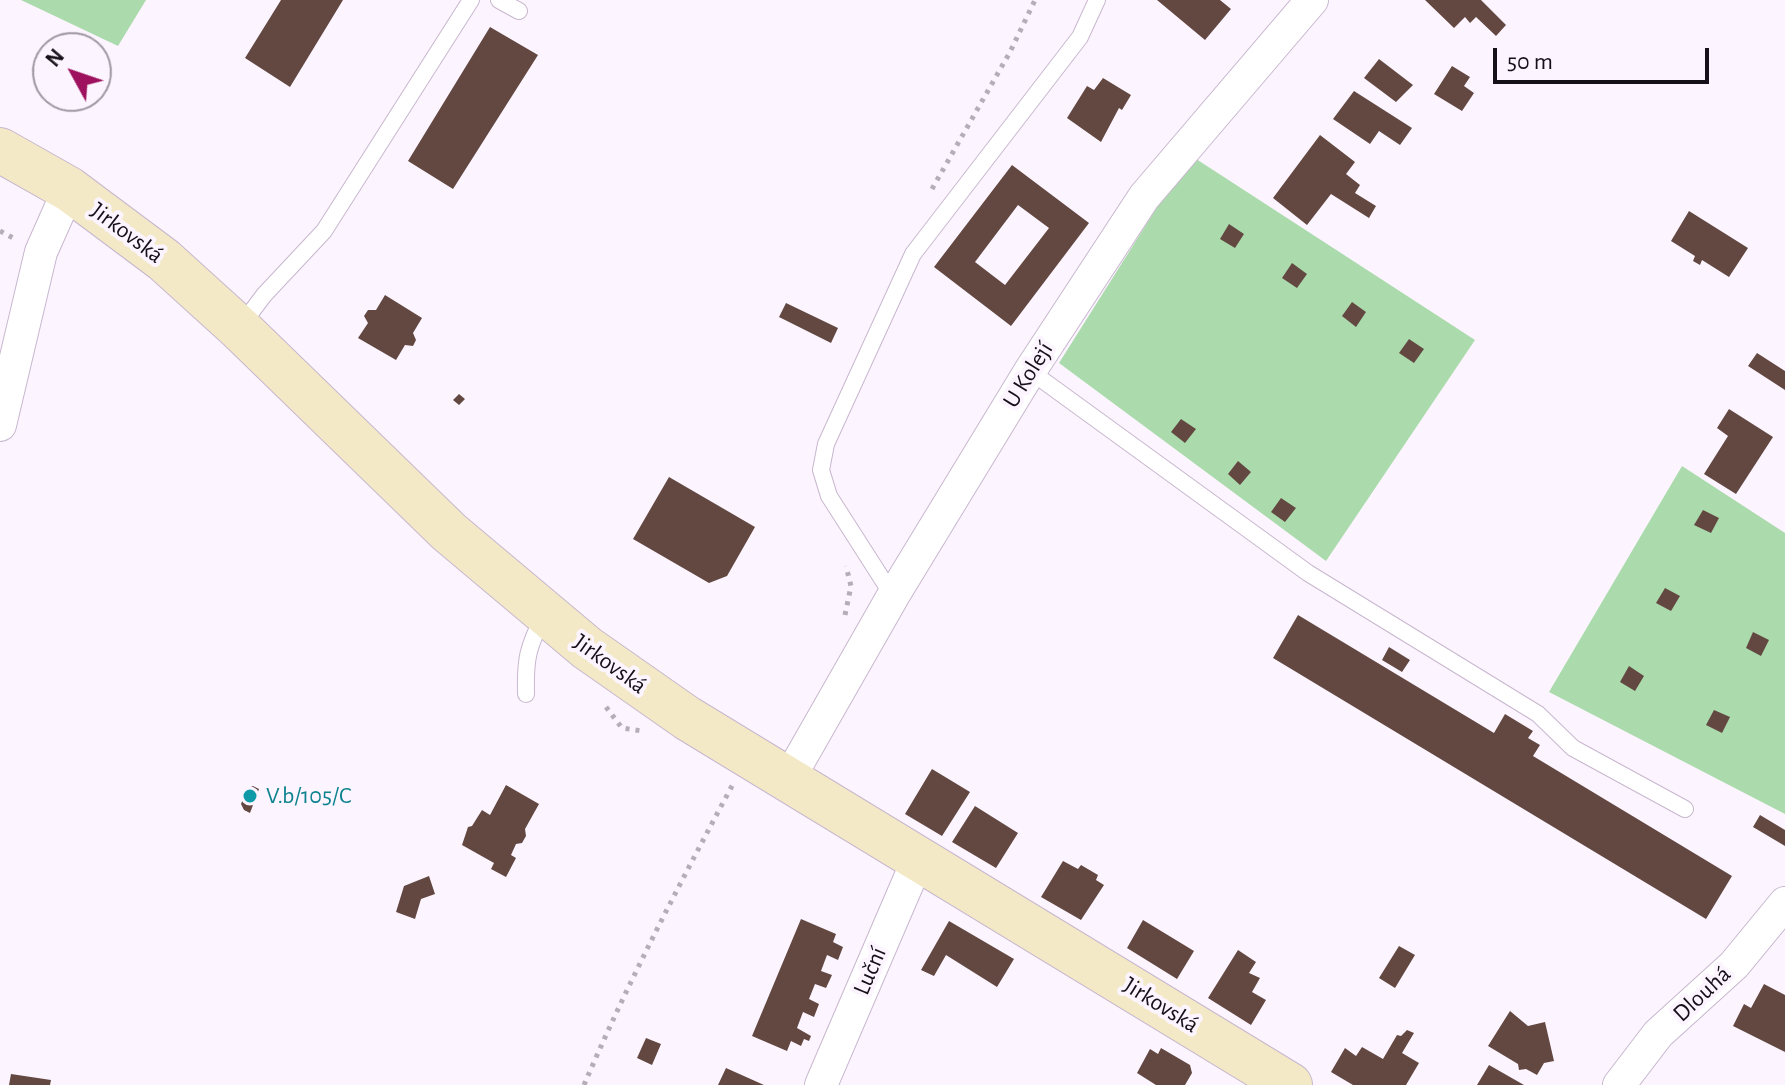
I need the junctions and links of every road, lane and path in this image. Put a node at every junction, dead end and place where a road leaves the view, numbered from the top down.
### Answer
1 (471, 0) edge
2 (499, 0) edge
3 (1097, 0) edge
4 (1312, 0) edge
5 (519, 11) dead end
6 (0, 150) edge
7 (69, 189) junction
8 (239, 328) junction
9 (1030, 371) junction
10 (0, 425) edge
11 (893, 596) junction
12 (544, 614) junction
13 (526, 694) dead end
14 (788, 780) junction
15 (733, 783) dead end
16 (1685, 809) dead end
17 (919, 857) junction
18 (1785, 903) edge
19 (584, 1085) edge
20 (821, 1085) edge
21 (1290, 1085) edge
22 (1619, 1085) edge

1 - 8 lane
2 - 5 lane
3 - 11 lane
4 - 9 street, U Kolejí
6 - 7 main road, Jirkovská
7 - 8 main road, Jirkovská
7 - 10 street
8 - 12 main road, Jirkovská
9 - 11 street, U Kolejí
9 - 16 lane
11 - 14 street, U Kolejí
12 - 13 lane
12 - 14 main road, Jirkovská
14 - 17 main road, Jirkovská
15 - 19 path
17 - 20 street, Luční
17 - 21 main road, Jirkovská
18 - 22 street, Dlouhá

